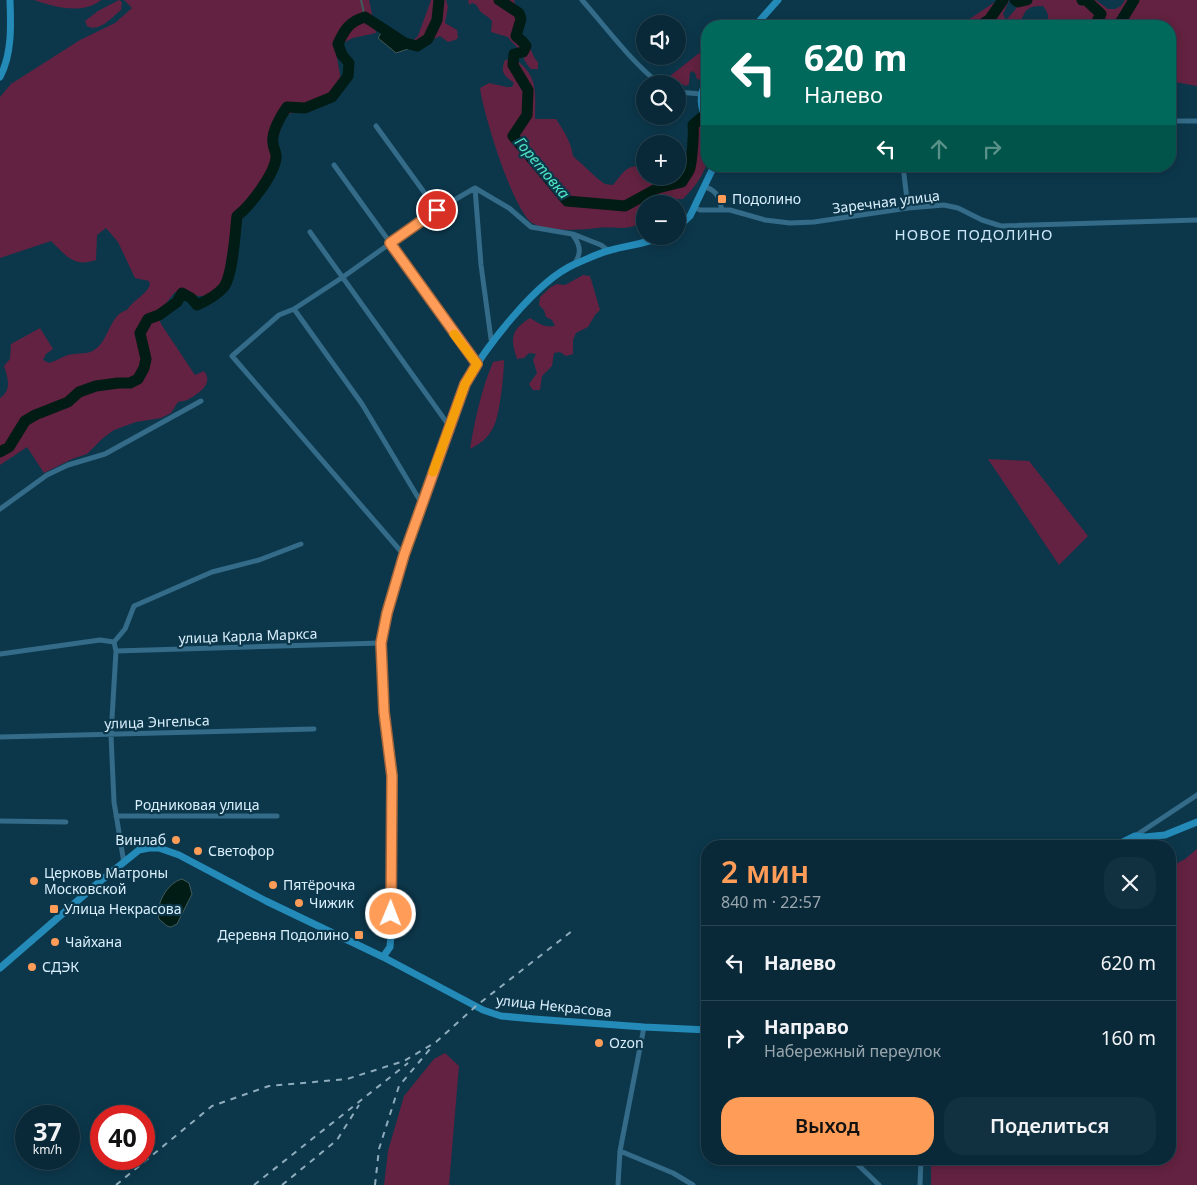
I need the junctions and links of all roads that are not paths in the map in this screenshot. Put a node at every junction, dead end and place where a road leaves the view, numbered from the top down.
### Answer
1 (10, 0) edge
2 (582, 0) edge
3 (778, 0) edge
4 (760, 20) edge
5 (650, 75) edge
6 (0, 77) edge
7 (686, 93) edge
8 (701, 94) edge
9 (1197, 120) edge
10 (1176, 121) edge
11 (376, 126) dead end
12 (334, 165) dead end
13 (711, 172) edge
14 (904, 172) edge
15 (705, 187) junction
16 (475, 188) junction
17 (695, 208) junction
18 (908, 208) junction
19 (437, 210) junction
20 (722, 210) junction
21 (686, 220) edge
22 (1197, 220) edge
23 (310, 232) dead end
24 (572, 234) junction
25 (390, 243) junction
26 (636, 244) edge
27 (609, 251) junction
28 (575, 264) junction
29 (342, 277) junction
30 (294, 309) junction
31 (493, 343) junction
32 (477, 364) junction
33 (201, 401) dead end
34 (450, 427) junction
35 (422, 504) junction
36 (0, 509) edge
37 (301, 544) dead end
38 (404, 555) junction
39 (114, 642) junction
40 (381, 643) junction
41 (116, 652) junction
42 (0, 654) edge
43 (314, 730) dead end
44 (111, 735) junction
45 (0, 737) edge
46 (1197, 795) edge
47 (116, 816) junction
48 (277, 816) dead end
49 (0, 822) edge
50 (66, 822) dead end
51 (1197, 822) edge
52 (1135, 836) junction
53 (1127, 840) edge
54 (124, 863) junction
55 (383, 956) junction
56 (0, 968) edge
57 (644, 1027) junction
58 (701, 1030) edge
59 (620, 1151) junction
60 (858, 1165) edge
61 (921, 1165) edge
62 (618, 1185) edge
63 (693, 1185) edge
64 (879, 1185) edge
65 (920, 1185) edge

1 - 6 street
2 - 5 street
3 - 4 street
7 - 8 street
9 - 10 street
11 - 19 street
12 - 25 street
13 - 15 street
14 - 18 street
15 - 17 street
15 - 20 street
16 - 19 street
16 - 24 street
16 - 31 street
17 - 20 street, Заречная улица
17 - 21 street
18 - 20 street, Заречная улица
18 - 22 street, Заречная улица
19 - 25 street
23 - 29 street
24 - 27 street
24 - 28 street
25 - 29 street
25 - 32 street
26 - 27 street
27 - 28 street
28 - 31 street
29 - 30 street
29 - 34 street
30 - 35 street
30 - 38 street
31 - 32 street
32 - 34 street
33 - 36 street
34 - 35 street
35 - 38 street
37 - 39 street
38 - 40 street
39 - 41 street
39 - 42 street
40 - 41 street, улица Карла Маркса
40 - 55 street
41 - 44 street
43 - 44 street, улица Энгельса
44 - 45 street, улица Энгельса
44 - 47 street
46 - 52 street
47 - 48 street, Родниковая улица
47 - 54 street
49 - 50 street
51 - 52 street
52 - 53 street
54 - 55 street, улица Некрасова
54 - 56 street, улица Некрасова
55 - 57 street, улица Некрасова
57 - 58 street, улица Некрасова
57 - 59 street
59 - 62 street
59 - 63 street
60 - 64 street
61 - 65 street

